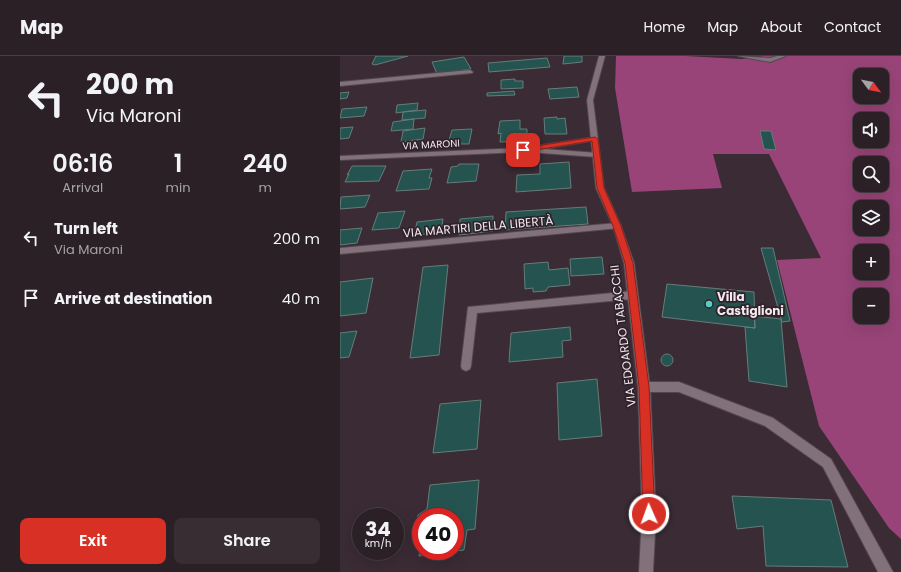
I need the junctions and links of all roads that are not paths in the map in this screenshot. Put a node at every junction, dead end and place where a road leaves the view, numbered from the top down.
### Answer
1 (602, 56) edge
2 (741, 56) edge
3 (783, 56) edge
4 (470, 72) dead end
5 (340, 84) edge
6 (595, 139) junction
7 (523, 150) junction
8 (596, 155) junction
9 (340, 158) edge
10 (617, 226) junction
11 (340, 251) edge
12 (633, 296) junction
13 (466, 366) dead end
14 (644, 387) junction
15 (646, 572) edge
16 (886, 572) edge

1 - 6 street, VIA EDOARDO TABACCHI
2 - 3 street
4 - 5 street
6 - 7 street, VIA MARONI
6 - 8 street, VIA EDOARDO TABACCHI
7 - 8 street, VIA MARONI
7 - 9 street, VIA MARONI
8 - 10 street, VIA EDOARDO TABACCHI
10 - 11 street, VIA MARTIRI DELLA LIBERTÀ
10 - 12 street, VIA EDOARDO TABACCHI
12 - 13 street
12 - 14 street, VIA EDOARDO TABACCHI
14 - 15 street, VIA EDOARDO TABACCHI
14 - 16 street

